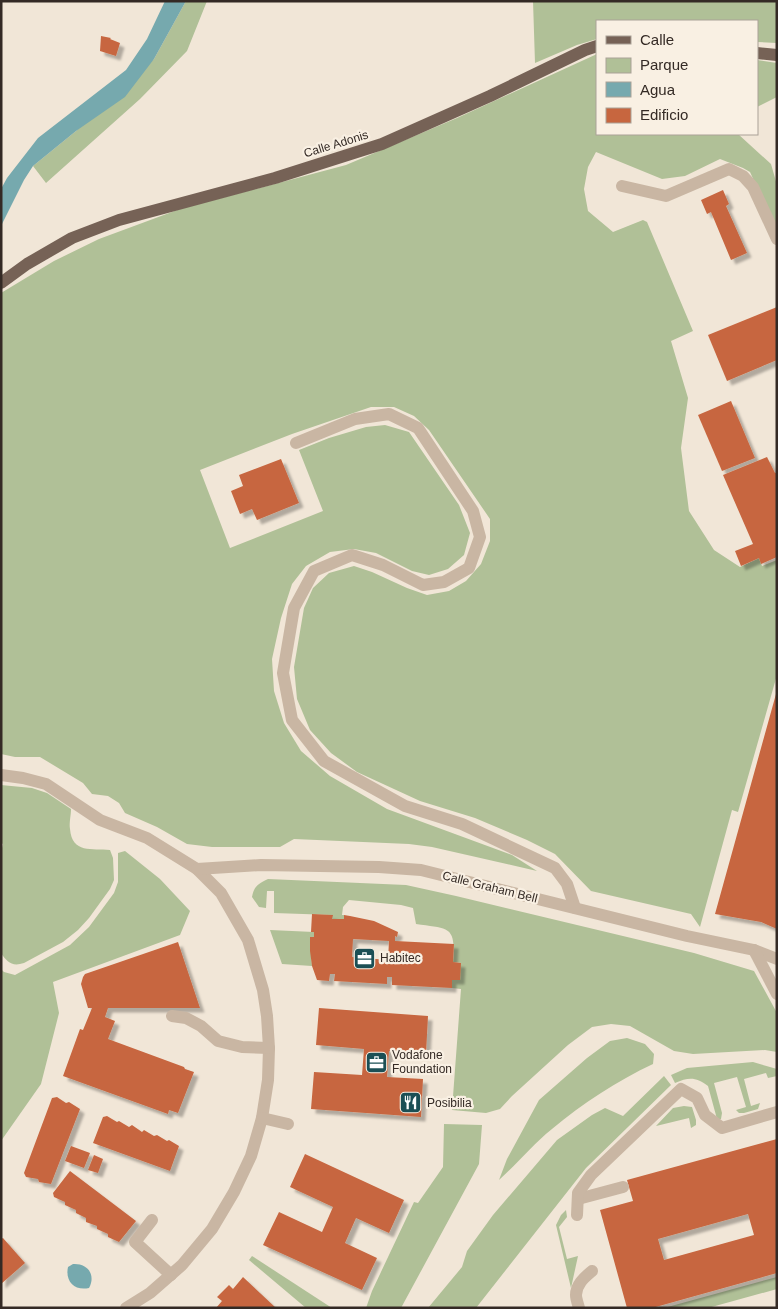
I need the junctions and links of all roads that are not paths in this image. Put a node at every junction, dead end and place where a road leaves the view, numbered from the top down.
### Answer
1 (596, 46) edge
2 (758, 53) edge
3 (777, 55) edge
4 (622, 186) dead end
5 (777, 239) edge
6 (1, 283) edge
7 (296, 443) dead end
8 (1, 775) edge
9 (197, 869) junction
10 (575, 908) junction
11 (754, 950) junction
12 (777, 959) edge
13 (777, 994) edge
14 (172, 1016) dead end
15 (269, 1048) junction
16 (777, 1112) edge
17 (262, 1118) junction
18 (288, 1124) dead end
19 (623, 1187) dead end
20 (578, 1199) junction
21 (577, 1215) dead end
22 (152, 1220) dead end
23 (592, 1271) dead end
24 (171, 1275) junction
25 (578, 1301) edge
26 (126, 1308) edge

1 - 6 main road, Calle Adonis
2 - 3 main road
4 - 5 street
7 - 10 street
8 - 9 street
9 - 10 street, Calle Graham Bell
9 - 15 street
10 - 11 street, Calle Graham Bell
11 - 12 street, Calle Graham Bell
11 - 13 street
14 - 15 street
15 - 17 street
16 - 20 street
17 - 18 street
17 - 24 street
19 - 20 street
20 - 21 street
22 - 24 street
23 - 25 street
24 - 26 street

